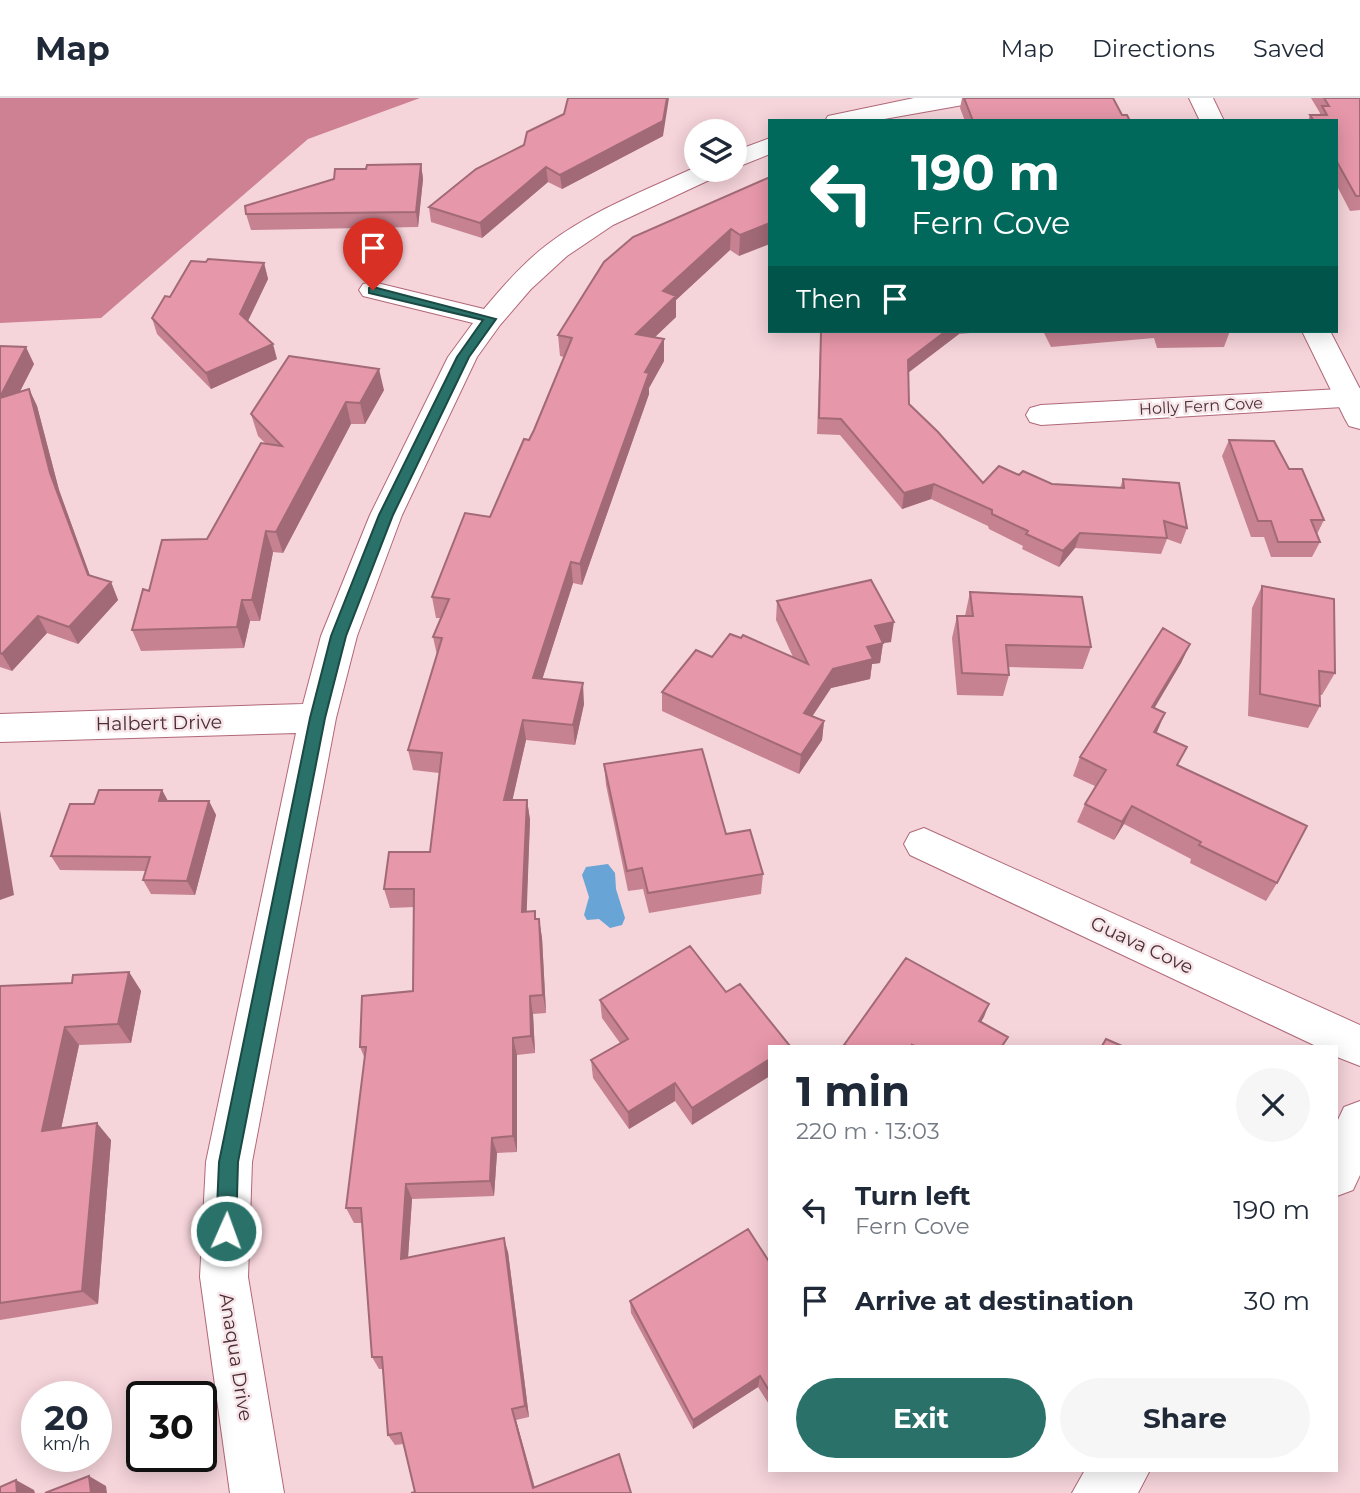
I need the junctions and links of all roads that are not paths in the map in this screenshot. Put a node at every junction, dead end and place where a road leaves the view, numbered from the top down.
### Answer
1 (829, 98) edge
2 (963, 98) edge
3 (1201, 98) edge
4 (844, 118) edge
5 (1212, 119) edge
6 (768, 146) edge
7 (747, 155) edge
8 (685, 182) edge
9 (373, 290) dead end
10 (490, 319) junction
11 (1317, 333) edge
12 (1356, 405) edge
13 (1041, 415) dead end
14 (318, 718) junction
15 (0, 728) edge
16 (924, 844) dead end
17 (1360, 1046) edge
18 (1360, 1122) edge
19 (1338, 1172) edge
20 (1122, 1472) edge
21 (257, 1493) edge
22 (1099, 1493) edge

1 - 4 street
2 - 4 street
3 - 5 street
6 - 7 street
8 - 10 street, Anaqua Drive
9 - 10 street
10 - 14 street, Anaqua Drive
11 - 12 street
12 - 13 street, Holly Fern Cove
14 - 15 street, Halbert Drive
14 - 21 street, Anaqua Drive
16 - 17 street, Guava Cove
18 - 19 street
20 - 22 street

